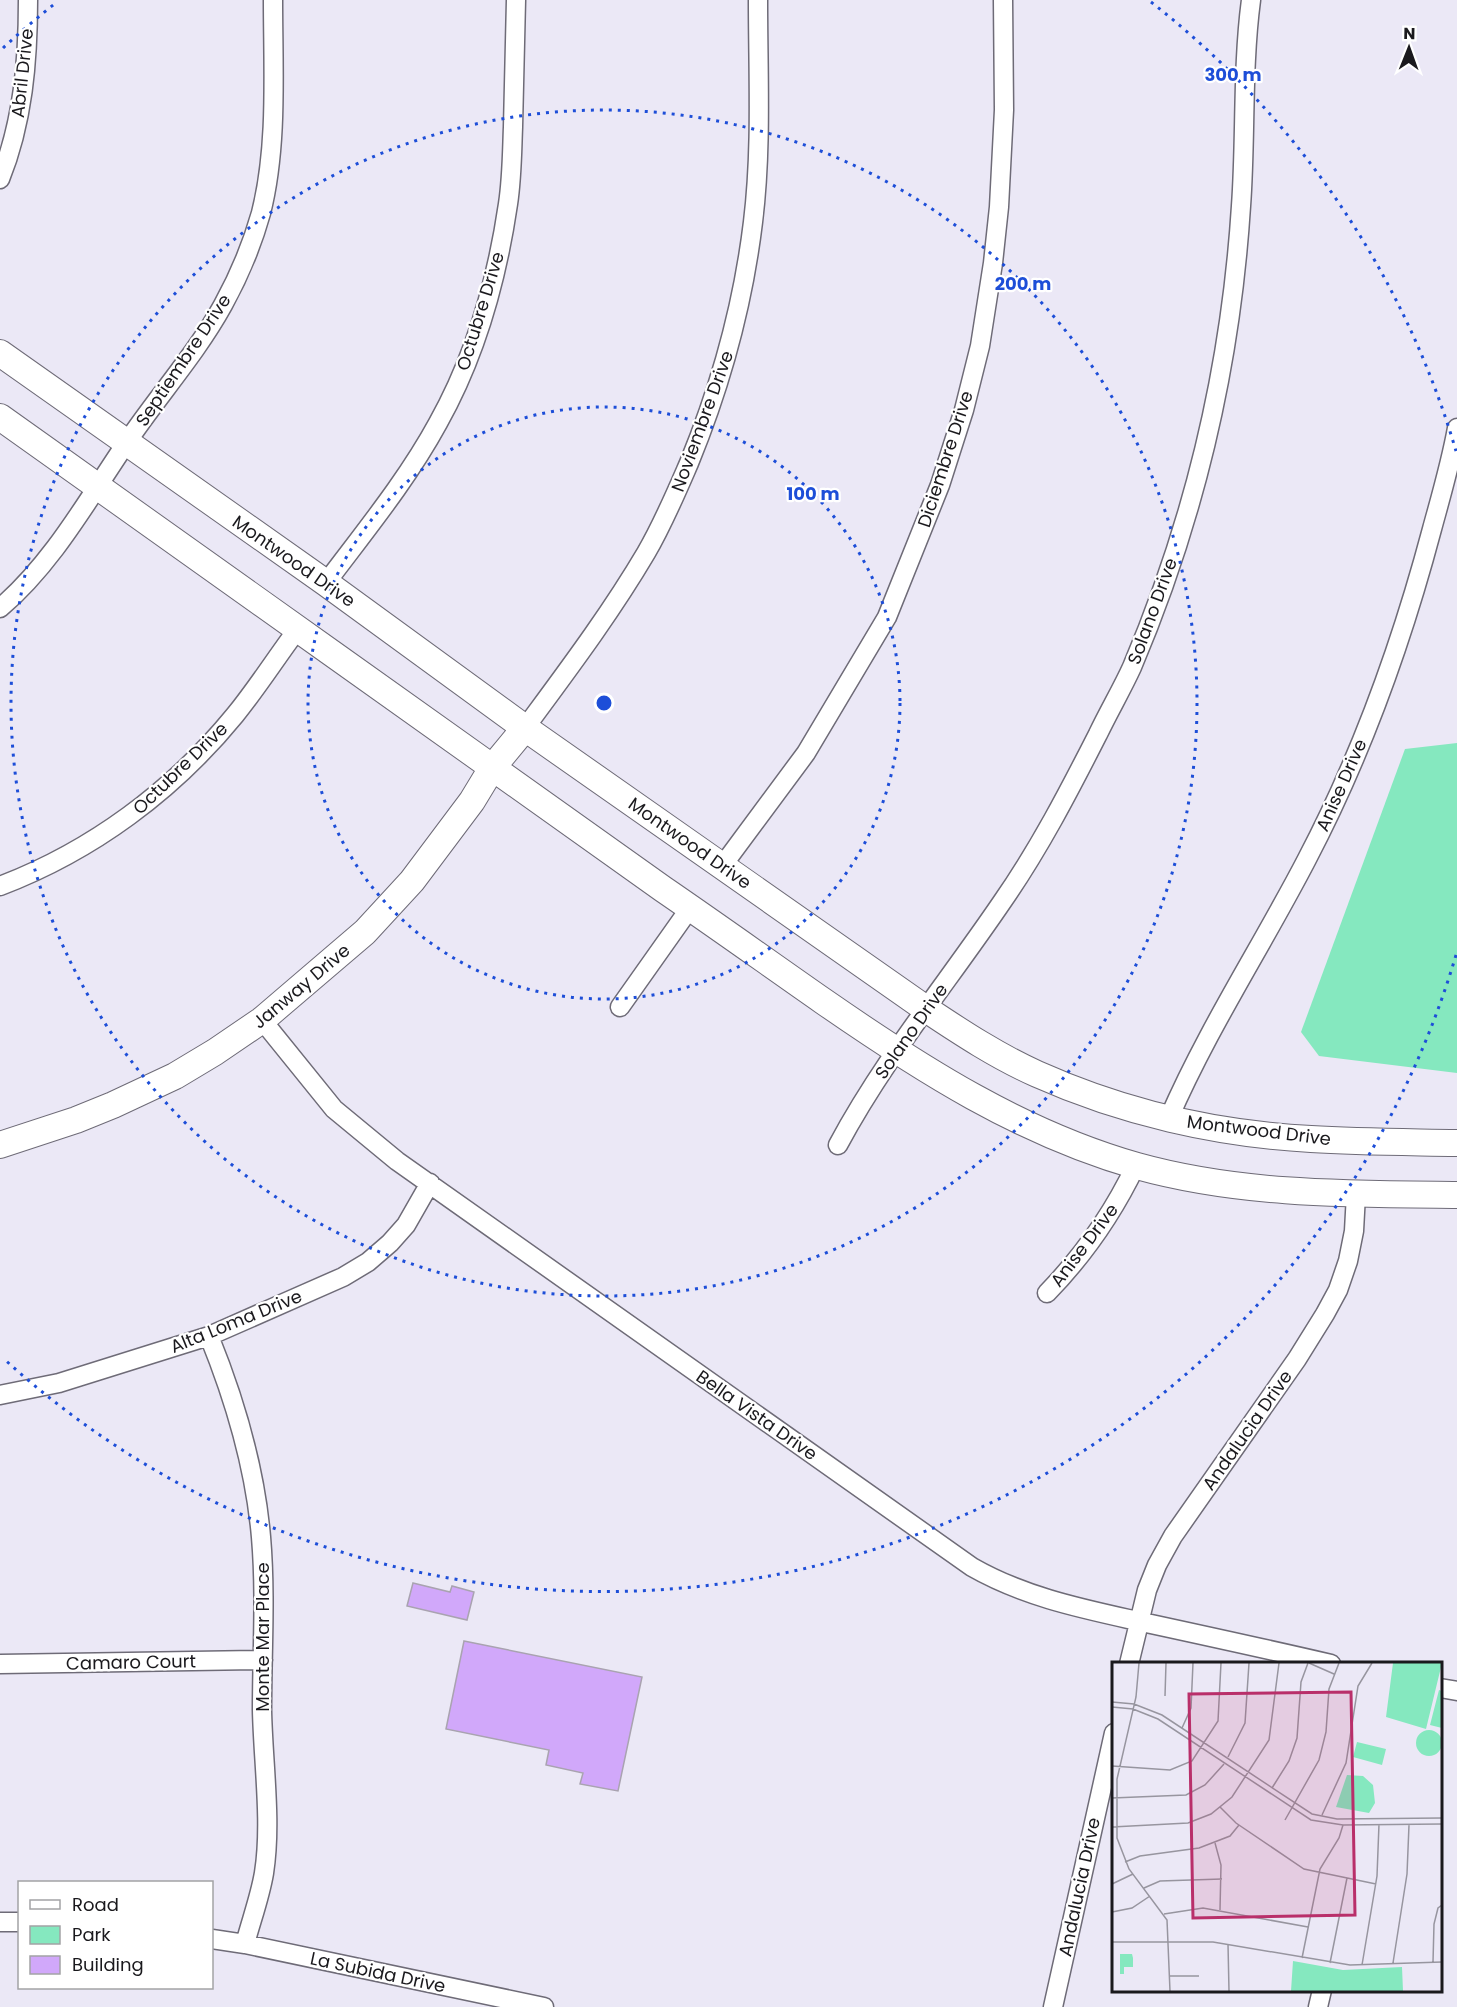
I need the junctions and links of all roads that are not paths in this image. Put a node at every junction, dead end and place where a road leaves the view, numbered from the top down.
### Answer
1 (28, 0) edge
2 (273, 0) edge
3 (516, 0) edge
4 (758, 0) edge
5 (1003, 0) edge
6 (1251, 0) edge
7 (0, 179) edge
8 (0, 353) edge
9 (0, 417) edge
10 (1457, 428) edge
11 (127, 442) junction
12 (99, 486) junction
13 (326, 583) junction
14 (0, 608) edge
15 (297, 630) junction
16 (525, 728) junction
17 (492, 768) junction
18 (723, 866) junction
19 (0, 886) edge
20 (690, 908) junction
21 (620, 1007) dead end
22 (926, 1009) junction
23 (262, 1020) junction
24 (896, 1051) junction
25 (1169, 1118) junction
26 (1457, 1143) edge
27 (0, 1145) edge
28 (838, 1145) dead end
29 (1136, 1165) junction
30 (430, 1183) junction
31 (1356, 1194) junction
32 (1457, 1195) edge
33 (1047, 1293) dead end
34 (209, 1335) junction
35 (0, 1395) edge
36 (1138, 1621) junction
37 (263, 1660) junction
38 (1129, 1662) edge
39 (1322, 1662) edge
40 (0, 1664) edge
41 (1442, 1688) edge
42 (1457, 1691) edge
43 (1112, 1738) edge
44 (0, 1922) edge
45 (18, 1922) edge
46 (213, 1939) edge
47 (245, 1944) junction
48 (1322, 1992) edge
49 (544, 2007) edge
50 (1053, 2007) edge
51 (1318, 2007) edge

1 - 7 street, Abril Drive
2 - 11 street, Septiembre Drive
3 - 13 street, Octubre Drive
4 - 16 street, Noviembre Drive
5 - 18 street, Diciembre Drive
6 - 22 street, Solano Drive
8 - 11 main road, Montwood Drive
9 - 12 main road
10 - 25 street, Anise Drive
11 - 12 street, Septiembre Drive
11 - 13 main road, Montwood Drive
12 - 14 street, Septiembre Drive
12 - 15 main road
13 - 16 main road, Montwood Drive
15 - 17 main road
15 - 19 street, Octubre Drive
16 - 17 main road, Janway Drive
16 - 18 main road, Montwood Drive
17 - 20 main road
17 - 23 main road, Janway Drive
18 - 22 main road, Montwood Drive
20 - 21 street
20 - 24 main road
22 - 24 street, Solano Drive
22 - 25 main road, Montwood Drive
23 - 27 main road, Janway Drive
23 - 30 street, Bella Vista Drive
24 - 28 street, Solano Drive
24 - 29 main road
25 - 26 main road, Montwood Drive
29 - 31 main road
29 - 33 street, Anise Drive
30 - 34 street, Alta Loma Drive
30 - 36 street, Bella Vista Drive
31 - 32 main road
31 - 36 street, Andalucia Drive
34 - 35 street, Alta Loma Drive
34 - 37 street, Monte Mar Place
36 - 38 street, Andalucia Drive
36 - 39 street, Bella Vista Drive
37 - 40 street, Camaro Court
37 - 47 street, Monte Mar Place
41 - 42 street
43 - 50 street, Andalucia Drive
44 - 45 street
46 - 47 street, La Subida Drive
47 - 49 street, La Subida Drive
48 - 51 street

